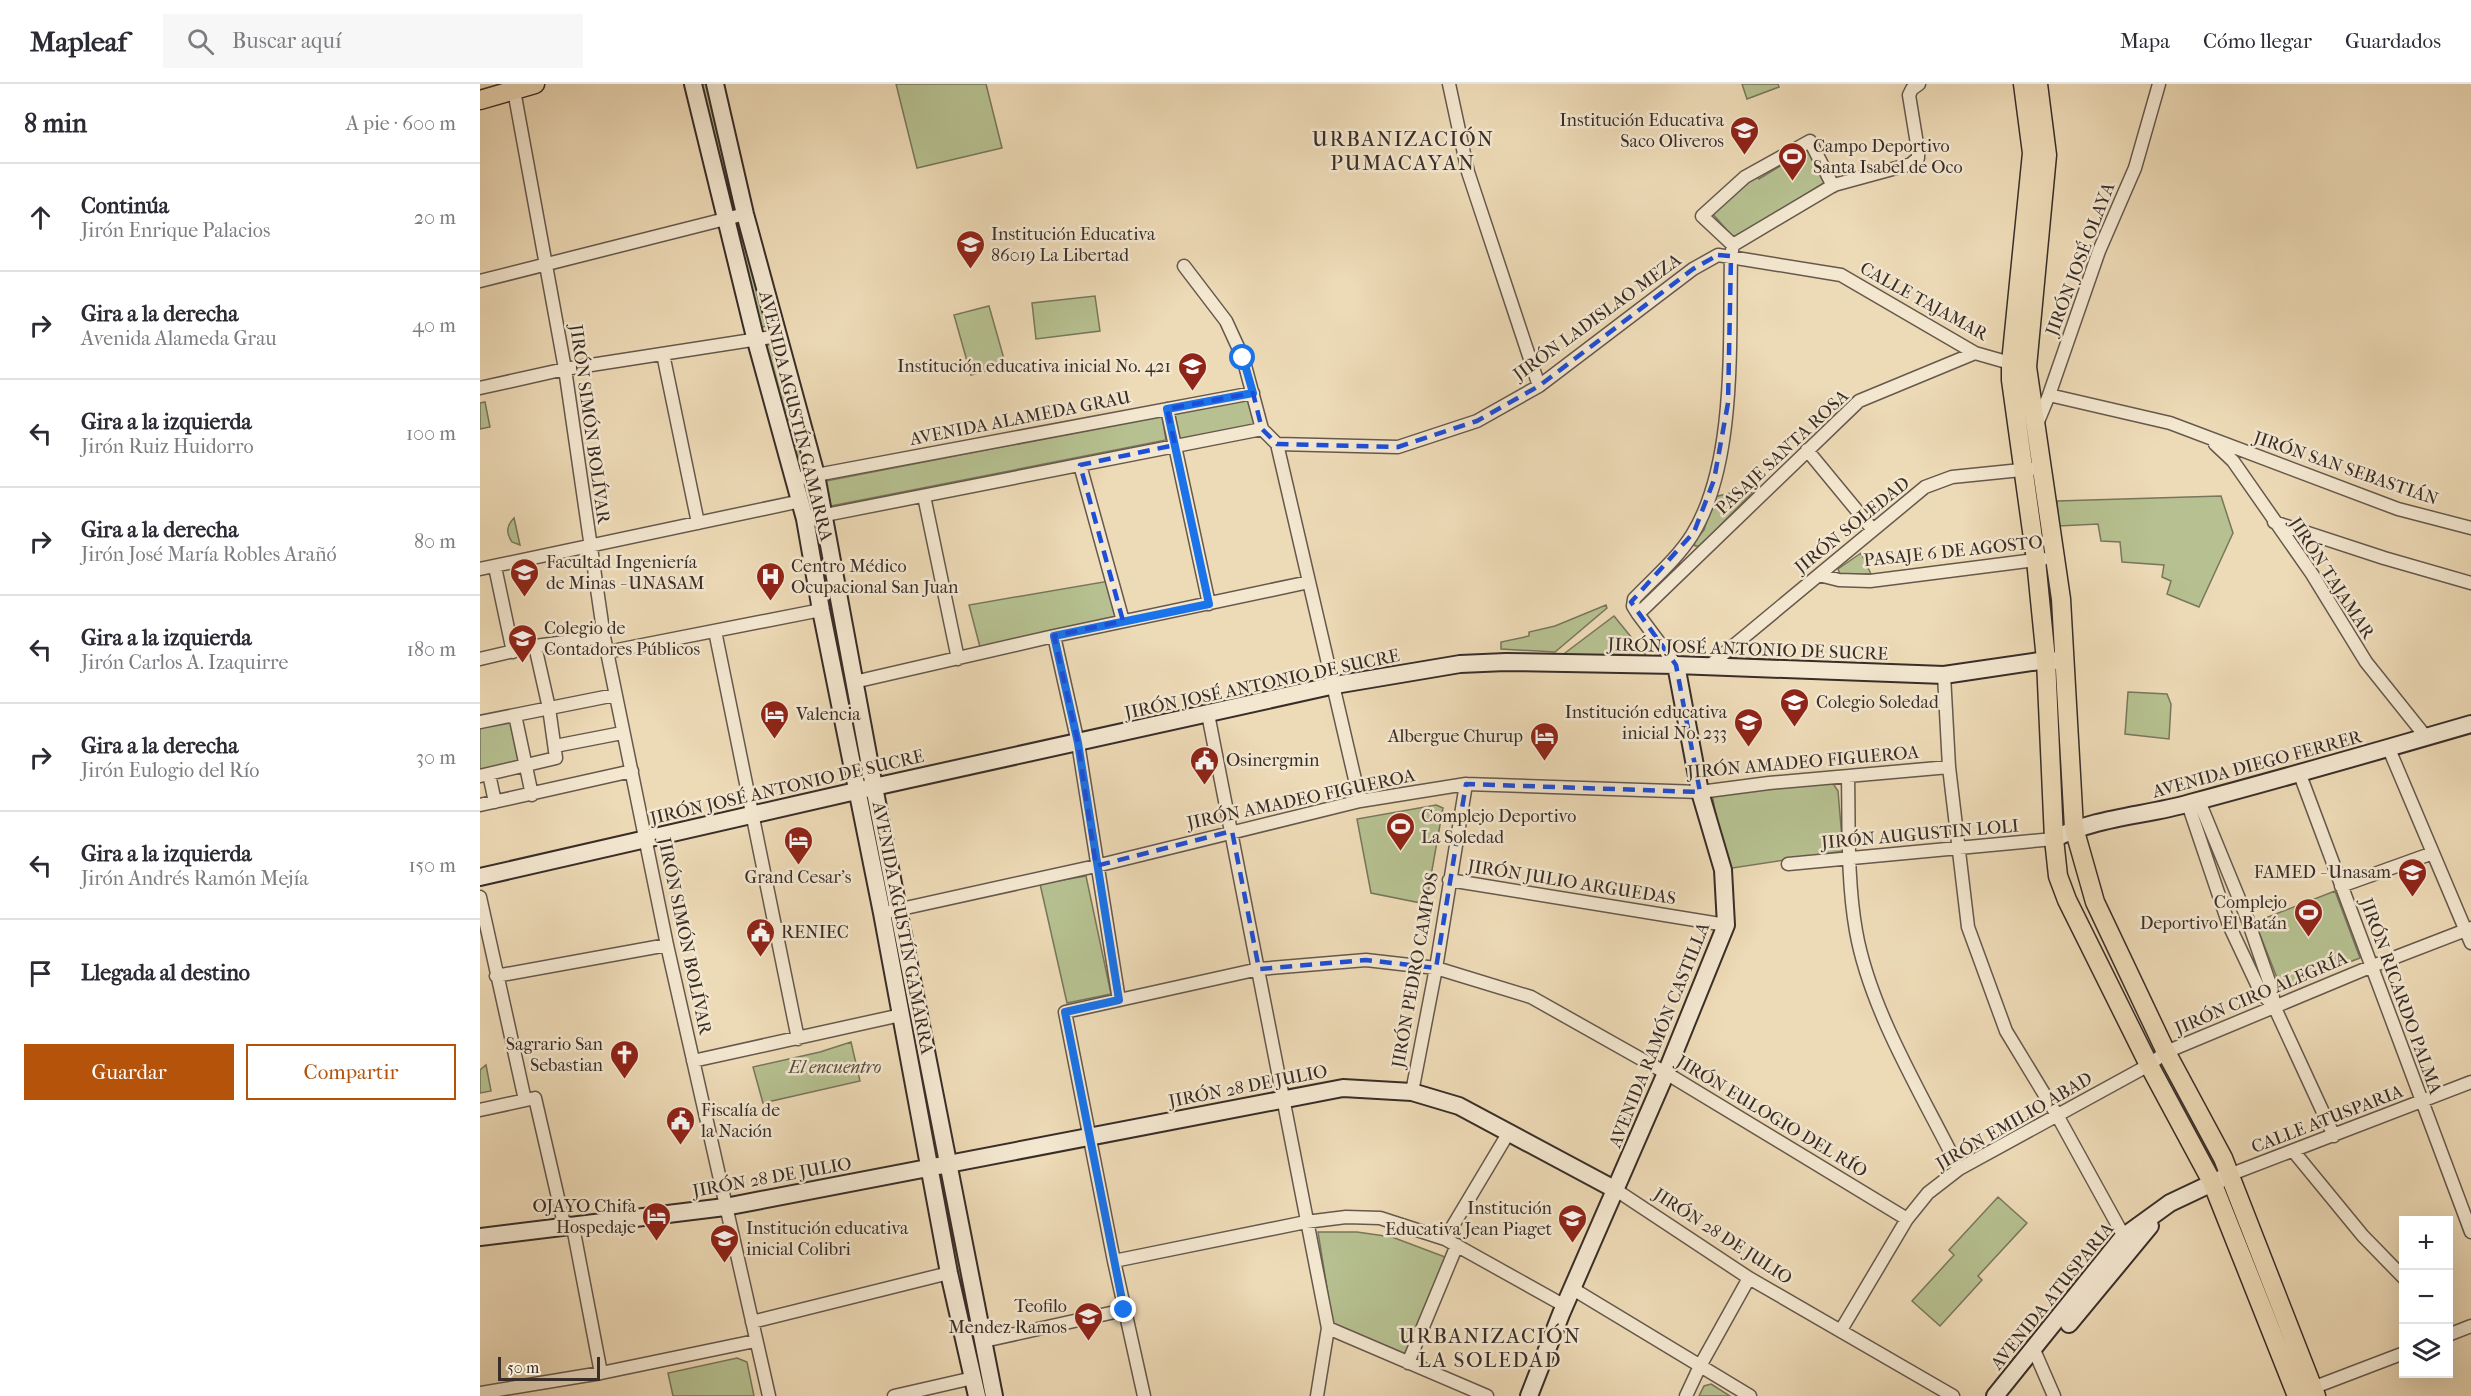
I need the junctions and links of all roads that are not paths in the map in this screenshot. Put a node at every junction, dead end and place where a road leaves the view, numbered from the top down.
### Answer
1 (535, 84) edge
2 (693, 84) edge
3 (715, 84) edge
4 (1449, 84) edge
5 (1919, 84) edge
6 (2024, 84) edge
7 (2038, 84) edge
8 (2159, 84) edge
9 (514, 87) edge
10 (480, 100) edge
11 (1833, 186) junction
12 (2035, 196) junction
13 (746, 214) junction
14 (726, 219) junction
15 (1732, 250) junction
16 (545, 263) junction
17 (1184, 266) dead end
18 (480, 281) edge
19 (778, 336) junction
20 (756, 341) junction
21 (1975, 353) junction
22 (663, 354) junction
23 (2019, 365) junction
24 (566, 369) junction
25 (1539, 386) junction
26 (480, 388) edge
27 (1253, 393) junction
28 (2049, 395) junction
29 (1167, 409) junction
30 (2036, 425) junction
31 (1262, 429) junction
32 (2019, 437) junction
33 (2210, 439) junction
34 (1277, 444) junction
35 (1175, 445) junction
36 (1807, 450) junction
37 (1080, 465) junction
38 (2042, 469) junction
39 (2023, 470) junction
40 (816, 475) junction
41 (795, 479) junction
42 (924, 496) junction
43 (801, 501) junction
44 (814, 518) junction
45 (2274, 522) junction
46 (698, 523) junction
47 (2471, 528) edge
48 (1873, 530) junction
49 (589, 546) junction
50 (2057, 558) junction
51 (2036, 560) junction
52 (495, 567) junction
53 (480, 569) edge
54 (1819, 575) junction
55 (1309, 582) junction
56 (2471, 583) edge
57 (1209, 604) junction
58 (821, 610) junction
59 (1638, 614) junction
60 (1123, 621) junction
61 (715, 631) junction
62 (1054, 636) junction
63 (604, 637) junction
64 (535, 646) junction
65 (508, 652) junction
66 (607, 652) junction
67 (480, 659) edge
68 (958, 660) junction
69 (2046, 660) junction
70 (2065, 661) junction
71 (1676, 665) junction
72 (1709, 666) junction
73 (1944, 675) junction
74 (854, 682) junction
75 (1335, 685) junction
76 (615, 695) junction
77 (549, 708) junction
78 (1208, 714) junction
79 (515, 715) junction
80 (480, 722) edge
81 (2471, 724) edge
82 (622, 733) junction
83 (2426, 737) junction
84 (1078, 743) junction
85 (555, 746) junction
86 (2389, 749) junction
87 (526, 766) junction
88 (1949, 767) junction
89 (632, 771) junction
90 (2298, 772) junction
91 (484, 775) edge
92 (1848, 776) junction
93 (1466, 784) junction
94 (874, 787) junction
95 (856, 791) junction
96 (1700, 792) junction
97 (532, 795) junction
98 (1360, 801) junction
99 (495, 802) junction
100 (2194, 802) junction
101 (480, 806) edge
102 (751, 815) junction
103 (2074, 828) junction
104 (1232, 831) junction
105 (646, 839) junction
106 (2054, 839) junction
107 (1957, 850) junction
108 (2433, 853) junction
109 (1849, 858) junction
110 (1788, 864) dead end
111 (1096, 866) junction
112 (480, 877) edge
113 (1449, 880) junction
114 (2342, 886) junction
115 (480, 897) edge
116 (900, 909) junction
117 (882, 913) junction
118 (1726, 925) junction
119 (2468, 929) edge
120 (2471, 943) edge
121 (667, 945) junction
122 (2370, 967) junction
123 (1436, 968) junction
124 (1259, 969) junction
125 (496, 976) junction
126 (1119, 1000) junction
127 (2274, 1006) junction
128 (901, 1016) junction
129 (798, 1039) junction
130 (2166, 1052) junction
131 (693, 1061) junction
132 (2149, 1065) junction
133 (1666, 1073) junction
134 (2471, 1082) edge
135 (1412, 1092) junction
136 (1283, 1098) junction
137 (525, 1100) junction
138 (2421, 1101) junction
139 (480, 1110) edge
140 (2057, 1115) junction
141 (1509, 1132) junction
142 (1089, 1136) junction
143 (2334, 1136) junction
144 (2294, 1152) junction
145 (950, 1165) junction
146 (930, 1169) junction
147 (1959, 1169) junction
148 (2229, 1175) junction
149 (2212, 1182) junction
150 (1616, 1190) junction
151 (725, 1207) junction
152 (1907, 1219) junction
153 (1306, 1222) junction
154 (569, 1228) junction
155 (2471, 1232) edge
156 (480, 1237) edge
157 (1445, 1239) junction
158 (2127, 1243) junction
159 (1457, 1245) junction
160 (1114, 1261) junction
161 (949, 1273) junction
162 (2399, 1274) edge
163 (1749, 1278) junction
164 (1573, 1289) junction
165 (1565, 1306) junction
166 (1124, 1310) junction
167 (752, 1322) junction
168 (2471, 1326) edge
169 (1328, 1328) junction
170 (1841, 1330) junction
171 (2453, 1330) edge
172 (755, 1341) junction
173 (984, 1341) junction
174 (2399, 1355) edge
175 (2036, 1356) junction
176 (1408, 1363) junction
177 (1700, 1366) junction
178 (601, 1373) junction
179 (973, 1378) junction
180 (480, 1393) edge
181 (2303, 1394) edge
182 (769, 1396) edge
183 (894, 1396) edge
184 (976, 1396) edge
185 (994, 1396) edge
186 (1144, 1396) edge
187 (1317, 1396) edge
188 (1487, 1396) edge
189 (1529, 1396) edge
190 (1686, 1396) edge
191 (1750, 1396) edge
192 (1953, 1396) edge
193 (1995, 1396) edge
194 (2010, 1396) edge
195 (2054, 1396) edge

1 - 9 main road
2 - 14 main road, AVENIDA AGUSTÍN GAMARRA
3 - 13 main road, AVENIDA AGUSTÍN GAMARRA
4 - 25 street
5 - 11 street, JIRÓN LADISLAO MEZA
6 - 12 main road
7 - 12 main road
8 - 28 street, JIRÓN JOSÉ OLAYA
9 - 10 main road
9 - 16 street, JIRÓN SIMÓN BOLÍVAR
11 - 15 street, JIRÓN LADISLAO MEZA
11 - 15 street
12 - 23 main road
13 - 14 street
13 - 19 main road, AVENIDA AGUSTÍN GAMARRA
14 - 16 street
14 - 20 main road, AVENIDA AGUSTÍN GAMARRA
15 - 21 street, CALLE TAJAMAR
15 - 25 street, JIRÓN LADISLAO MEZA
15 - 59 street
16 - 18 street
16 - 24 street, JIRÓN SIMÓN BOLÍVAR
17 - 27 street
19 - 20 street
19 - 40 main road, AVENIDA AGUSTÍN GAMARRA
20 - 22 street
20 - 41 main road, AVENIDA AGUSTÍN GAMARRA
21 - 23 street, CALLE TAJAMAR
21 - 36 street, PASAJE SANTA ROSA
22 - 24 street
22 - 46 street
23 - 30 main road
23 - 32 main road
24 - 26 street
24 - 49 street, JIRÓN SIMÓN BOLÍVAR
25 - 34 street, JIRÓN LADISLAO MEZA
27 - 29 street, AVENIDA ALAMEDA GRAU
27 - 31 street
28 - 30 street, JIRÓN JOSÉ OLAYA
28 - 33 street
29 - 35 street
29 - 40 street, AVENIDA ALAMEDA GRAU
30 - 32 street
30 - 38 main road
31 - 34 street
31 - 35 street
32 - 39 main road
33 - 45 street, JIRÓN TAJAMAR
33 - 47 street, JIRÓN SAN SEBASTIÁN
34 - 55 street
35 - 37 street
35 - 57 street
36 - 48 street
36 - 59 street, PASAJE SANTA ROSA
37 - 42 street
37 - 60 street
38 - 39 street, JIRÓN SOLEDAD
38 - 50 main road
39 - 48 street, JIRÓN SOLEDAD
39 - 51 main road
40 - 41 street, AVENIDA ALAMEDA GRAU
40 - 44 main road, AVENIDA AGUSTÍN GAMARRA
41 - 43 main road, AVENIDA AGUSTÍN GAMARRA
42 - 44 street
42 - 68 street
43 - 44 main road, AVENIDA AGUSTÍN GAMARRA
43 - 46 street
44 - 58 main road, AVENIDA AGUSTÍN GAMARRA
44 - 74 main road, AVENIDA AGUSTÍN GAMARRA
45 - 56 street
45 - 83 street, JIRÓN TAJAMAR
46 - 49 street
48 - 54 street, JIRÓN SOLEDAD
49 - 52 street
49 - 63 street, JIRÓN SIMÓN BOLÍVAR
50 - 51 street, PASAJE 6 DE AGOSTO
50 - 70 main road
51 - 54 street, PASAJE 6 DE AGOSTO
51 - 69 main road
52 - 53 street
52 - 65 street
54 - 72 street, JIRÓN SOLEDAD
55 - 57 street
55 - 75 street
57 - 60 street
58 - 61 street
58 - 95 main road, AVENIDA AGUSTÍN GAMARRA
59 - 71 street, AVENIDA RAMÓN CASTILLA
60 - 62 street
61 - 66 street
61 - 102 street
62 - 68 street
62 - 84 street
63 - 64 street
63 - 66 street, JIRÓN SIMÓN BOLÍVAR
64 - 65 street
64 - 77 street
65 - 67 street
66 - 76 street, JIRÓN SIMÓN BOLÍVAR
68 - 74 street
69 - 70 main road, JIRÓN JOSÉ ANTONIO DE SUCRE
69 - 73 main road, JIRÓN JOSÉ ANTONIO DE SUCRE
69 - 106 main road
70 - 103 main road
71 - 72 main road, JIRÓN JOSÉ ANTONIO DE SUCRE
71 - 75 main road, JIRÓN JOSÉ ANTONIO DE SUCRE
71 - 96 main road, AVENIDA RAMÓN CASTILLA
72 - 73 main road, JIRÓN JOSÉ ANTONIO DE SUCRE
73 - 88 street
74 - 94 main road, AVENIDA AGUSTÍN GAMARRA
75 - 78 main road, JIRÓN JOSÉ ANTONIO DE SUCRE
75 - 98 street
76 - 77 street
76 - 82 street, JIRÓN SIMÓN BOLÍVAR
77 - 79 street
77 - 85 street
78 - 84 main road, JIRÓN JOSÉ ANTONIO DE SUCRE
78 - 104 street
79 - 80 street
79 - 87 street
81 - 83 main road, AVENIDA DIEGO FERRER
82 - 85 street
82 - 89 street, JIRÓN SIMÓN BOLÍVAR
83 - 86 main road, AVENIDA DIEGO FERRER
84 - 94 main road, JIRÓN JOSÉ ANTONIO DE SUCRE
84 - 111 street
85 - 87 street
86 - 90 main road, AVENIDA DIEGO FERRER
86 - 108 street
87 - 91 street
87 - 97 street
88 - 92 street, JIRÓN AMADEO FIGUEROA
88 - 107 street
89 - 97 street
89 - 105 street, JIRÓN SIMÓN BOLÍVAR
90 - 100 main road, AVENIDA DIEGO FERRER
90 - 114 street, JIRÓN RICARDO PALMA
91 - 99 street
92 - 96 street, JIRÓN AMADEO FIGUEROA
92 - 109 street
93 - 96 street, JIRÓN AMADEO FIGUEROA
93 - 98 street, JIRÓN AMADEO FIGUEROA
93 - 113 street, JIRÓN PEDRO CAMPOS
94 - 95 main road, JIRÓN JOSÉ ANTONIO DE SUCRE
94 - 116 main road, AVENIDA AGUSTÍN GAMARRA
95 - 102 main road, JIRÓN JOSÉ ANTONIO DE SUCRE
95 - 117 main road, AVENIDA AGUSTÍN GAMARRA
96 - 118 main road, AVENIDA RAMÓN CASTILLA
97 - 99 street
98 - 104 street, JIRÓN AMADEO FIGUEROA
99 - 101 street
100 - 103 main road, AVENIDA DIEGO FERRER
100 - 127 street
100 - 127 street
102 - 105 main road, JIRÓN JOSÉ ANTONIO DE SUCRE
102 - 129 street
103 - 106 main road, AVENIDA DIEGO FERRER
103 - 130 main road
104 - 111 street, JIRÓN AMADEO FIGUEROA
104 - 124 street
105 - 112 main road, JIRÓN JOSÉ ANTONIO DE SUCRE
105 - 121 street, JIRÓN SIMÓN BOLÍVAR
106 - 107 street, JIRÓN AUGUSTIN LOLI
106 - 132 main road
107 - 109 street, JIRÓN AUGUSTIN LOLI
107 - 140 street
108 - 114 street
108 - 119 street
109 - 110 street, JIRÓN AUGUSTIN LOLI
109 - 147 street
111 - 116 street, JIRÓN AMADEO FIGUEROA
111 - 126 street
113 - 118 street, JIRÓN JULIO ARGUEDAS
113 - 123 street, JIRÓN PEDRO CAMPOS
114 - 122 street, JIRÓN RICARDO PALMA
115 - 125 street
116 - 117 street, JIRÓN AMADEO FIGUEROA
116 - 145 main road, AVENIDA AGUSTÍN GAMARRA
117 - 128 main road, AVENIDA AGUSTÍN GAMARRA
118 - 133 main road, AVENIDA RAMÓN CASTILLA
119 - 120 street
119 - 122 street, JIRÓN CIRO ALEGRÍA
121 - 125 street
121 - 131 street, JIRÓN SIMÓN BOLÍVAR
122 - 127 street, JIRÓN CIRO ALEGRÍA
122 - 138 street, JIRÓN RICARDO PALMA
123 - 124 street, JIRÓN EULOGIO DEL RÍO
123 - 133 street, JIRÓN EULOGIO DEL RÍO
123 - 135 street, JIRÓN PEDRO CAMPOS
124 - 126 street, JIRÓN EULOGIO DEL RÍO
124 - 136 street
125 - 137 street
126 - 142 street, JIRÓN EULOGIO DEL RÍO
127 - 130 street, JIRÓN CIRO ALEGRÍA
127 - 143 street
128 - 129 street
128 - 146 main road, AVENIDA AGUSTÍN GAMARRA
129 - 131 street
130 - 132 street, JIRÓN EMILIO ABAD
130 - 148 main road
131 - 151 street, JIRÓN SIMÓN BOLÍVAR
132 - 140 street, JIRÓN EMILIO ABAD
132 - 149 main road
133 - 150 main road, AVENIDA RAMÓN CASTILLA
133 - 152 street, JIRÓN EULOGIO DEL RÍO
134 - 138 street, CALLE ATUSPARIA
135 - 136 main road, JIRÓN 28 DE JULIO
135 - 141 main road, JIRÓN 28 DE JULIO
136 - 142 main road, JIRÓN 28 DE JULIO
136 - 153 street
137 - 139 street
137 - 154 street
138 - 143 street, CALLE ATUSPARIA
138 - 155 street, JIRÓN RICARDO PALMA
140 - 147 street, JIRÓN EMILIO ABAD
140 - 158 street
141 - 150 main road, JIRÓN 28 DE JULIO
141 - 157 street
142 - 145 main road, JIRÓN 28 DE JULIO
142 - 160 street
143 - 144 street, CALLE ATUSPARIA
144 - 148 street, CALLE ATUSPARIA
144 - 162 street
145 - 146 main road, JIRÓN 28 DE JULIO
145 - 173 main road, AVENIDA AGUSTÍN GAMARRA
146 - 151 main road, JIRÓN 28 DE JULIO
146 - 161 main road, AVENIDA AGUSTÍN GAMARRA
147 - 152 street, JIRÓN EMILIO ABAD
148 - 149 main road, AVENIDA ATUSPARIA
148 - 181 main road
149 - 158 main road, AVENIDA ATUSPARIA
149 - 181 main road
150 - 163 street, JIRÓN 28 DE JULIO
150 - 164 main road, AVENIDA RAMÓN CASTILLA
151 - 154 main road, JIRÓN 28 DE JULIO
151 - 167 street, JIRÓN SIMÓN BOLÍVAR
152 - 170 street, JIRÓN EMILIO ABAD
153 - 157 street
153 - 160 street
153 - 169 street
154 - 156 main road, JIRÓN 28 DE JULIO
154 - 178 street
157 - 159 street
158 - 175 main road, AVENIDA ATUSPARIA
159 - 165 street
159 - 176 street
160 - 166 street
161 - 167 street
161 - 179 main road, AVENIDA AGUSTÍN GAMARRA
163 - 170 street, JIRÓN 28 DE JULIO
163 - 177 street
164 - 165 main road, AVENIDA RAMÓN CASTILLA
164 - 177 street
165 - 189 main road, AVENIDA RAMÓN CASTILLA
166 - 173 street
166 - 186 street
167 - 172 street, JIRÓN SIMÓN BOLÍVAR
168 - 171 street
169 - 176 street
169 - 187 street
170 - 192 street, JIRÓN 28 DE JULIO
172 - 178 street
172 - 182 street, JIRÓN SIMÓN BOLÍVAR
173 - 185 main road, AVENIDA AGUSTÍN GAMARRA
174 - 181 street
175 - 193 main road, AVENIDA ATUSPARIA
175 - 194 main road, AVENIDA ATUSPARIA
175 - 195 street
176 - 188 street
177 - 190 street
177 - 191 street
178 - 180 street
179 - 183 street
179 - 184 main road, AVENIDA AGUSTÍN GAMARRA

